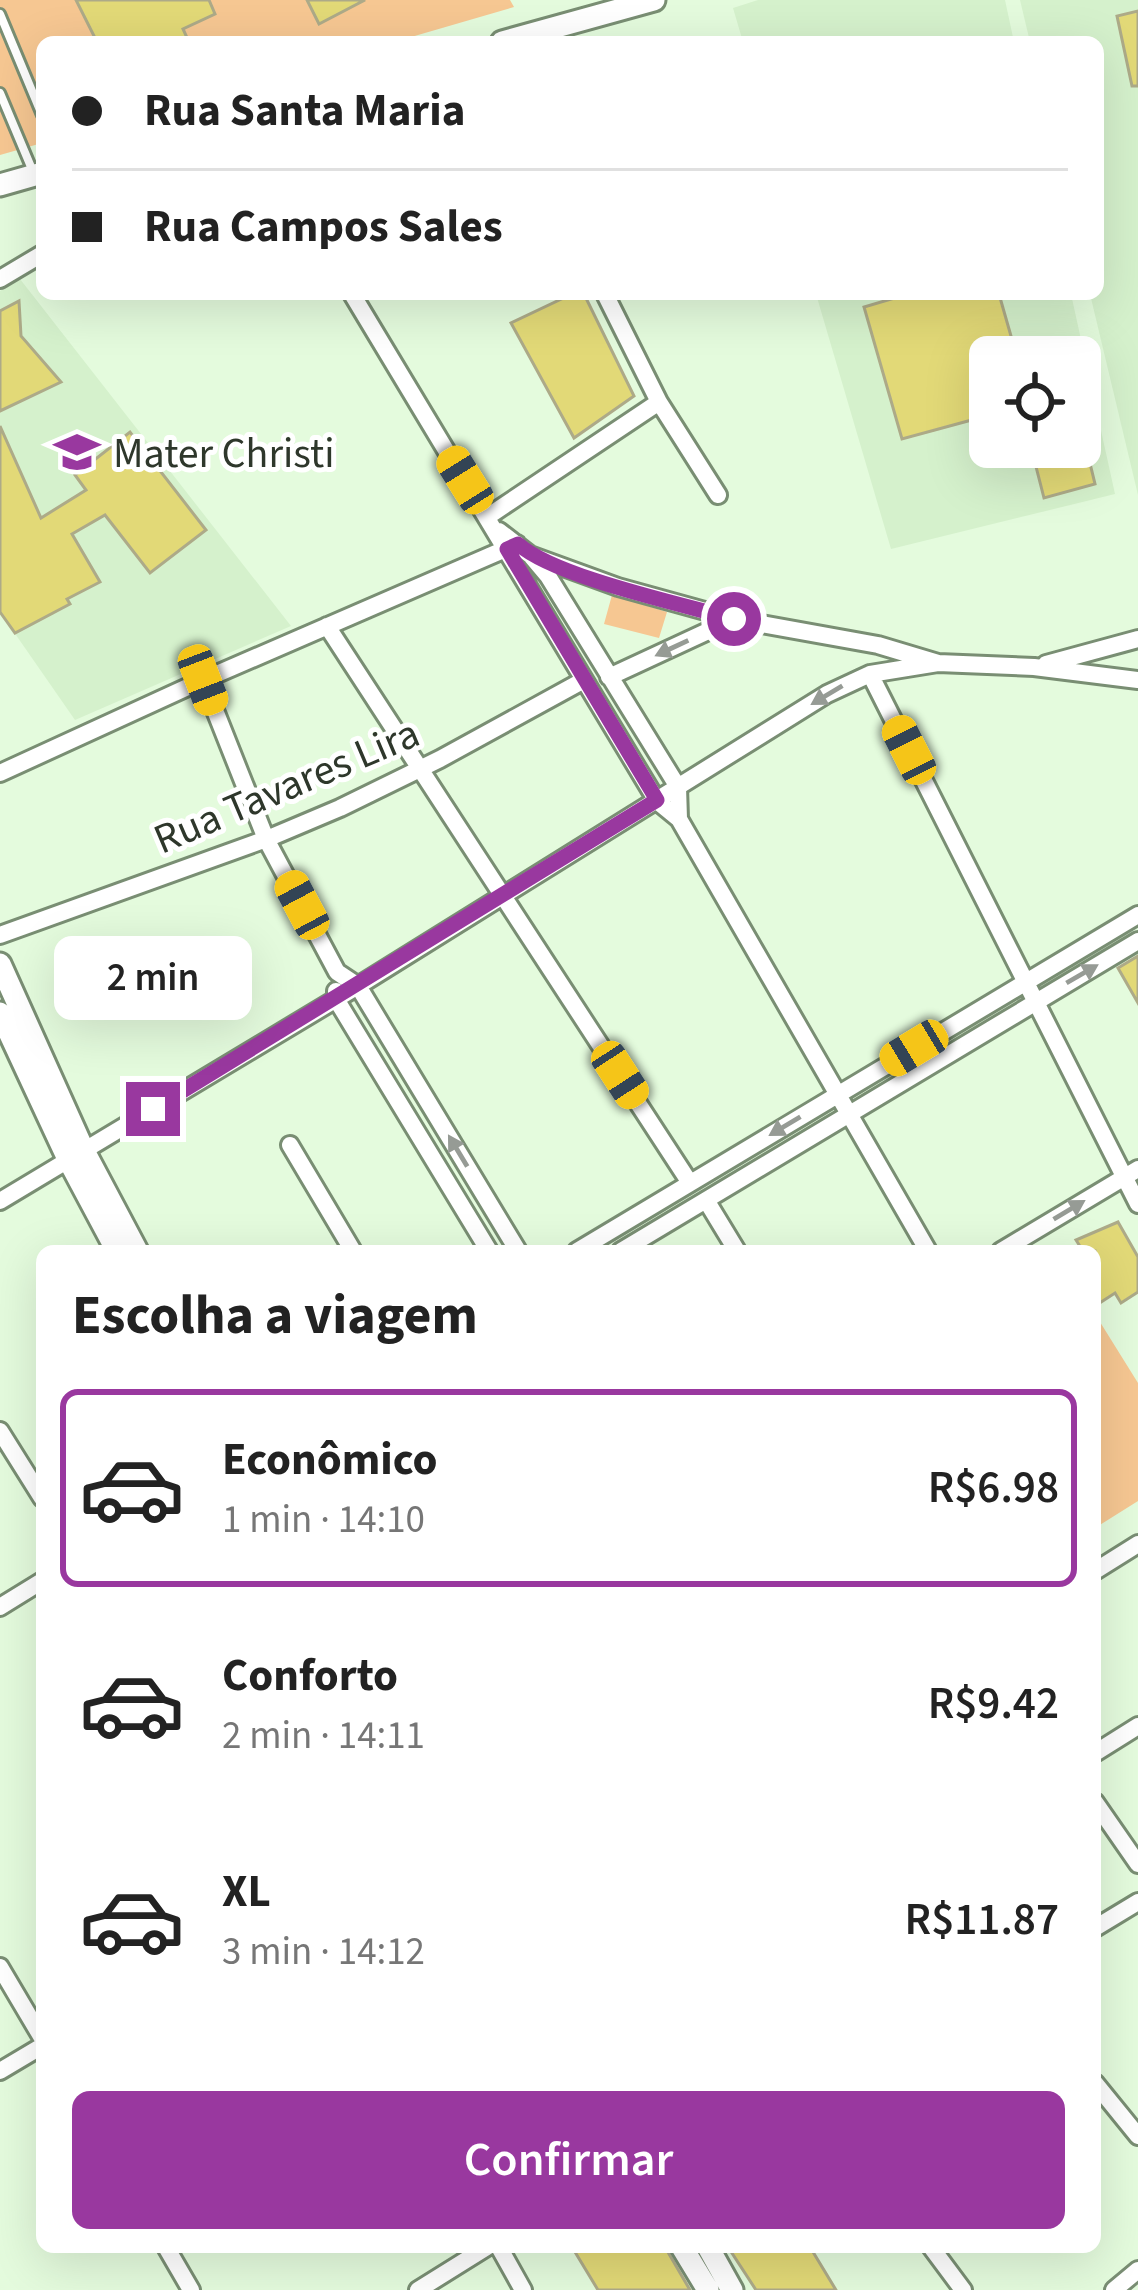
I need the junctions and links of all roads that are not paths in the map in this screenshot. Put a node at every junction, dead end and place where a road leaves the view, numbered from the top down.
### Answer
1 (653, 0) edge
2 (594, 8) edge
3 (0, 14) edge
4 (518, 36) edge
5 (0, 93) edge
6 (36, 101) edge
7 (36, 170) edge
8 (36, 175) edge
9 (0, 185) edge
10 (36, 258) edge
11 (0, 279) edge
12 (356, 300) edge
13 (608, 300) edge
14 (659, 402) junction
15 (718, 494) dead end
16 (490, 522) junction
17 (518, 549) junction
18 (734, 619) junction
19 (327, 626) junction
20 (1138, 639) edge
21 (938, 663) junction
22 (1034, 667) junction
23 (870, 674) junction
24 (610, 677) junction
25 (203, 680) junction
26 (584, 680) junction
27 (1138, 680) edge
28 (420, 769) junction
29 (0, 773) edge
30 (678, 787) junction
31 (657, 800) junction
32 (680, 819) junction
33 (266, 839) junction
34 (503, 895) junction
35 (1138, 915) edge
36 (2, 936) edge
37 (1138, 941) edge
38 (0, 964) edge
39 (337, 972) junction
40 (1027, 980) junction
41 (358, 986) junction
42 (336, 999) junction
43 (1037, 1001) junction
44 (0, 1013) edge
45 (839, 1093) junction
46 (850, 1113) junction
47 (290, 1145) dead end
48 (76, 1156) junction
49 (1130, 1174) edge
50 (691, 1183) junction
51 (706, 1200) junction
52 (0, 1201) edge
53 (1138, 1204) edge
54 (113, 1245) edge
55 (133, 1245) edge
56 (349, 1245) edge
57 (485, 1245) edge
58 (514, 1245) edge
59 (587, 1245) edge
60 (632, 1245) edge
61 (733, 1245) edge
62 (925, 1245) edge
63 (1011, 1245) edge
64 (0, 1431) edge
65 (36, 1488) edge
66 (1138, 1544) edge
67 (1101, 1567) edge
68 (36, 1586) edge
69 (0, 1607) edge
70 (1138, 1726) edge
71 (1101, 1749) edge
72 (1101, 1811) edge
73 (1138, 1864) edge
74 (1138, 1902) edge
75 (1101, 1924) edge
76 (0, 1967) edge
77 (36, 2031) edge
78 (36, 2046) edge
79 (0, 2071) edge
80 (1101, 2091) edge
81 (1138, 2136) edge
82 (169, 2253) edge
83 (477, 2253) edge
84 (503, 2253) edge
85 (686, 2253) edge
86 (711, 2253) edge
87 (935, 2253) edge
88 (1138, 2270) edge
89 (191, 2290) edge
90 (418, 2290) edge
91 (523, 2290) edge
92 (708, 2290) edge
93 (732, 2290) edge
94 (963, 2290) edge
95 (1114, 2290) edge

1 - 2 street
2 - 4 street
3 - 6 lane
5 - 7 lane
8 - 9 street
10 - 11 street
12 - 16 street
13 - 14 street
14 - 15 street
14 - 16 street
16 - 17 street
17 - 18 street
17 - 19 street
17 - 24 street
17 - 26 street
18 - 21 street
18 -> 24 street
19 - 25 street
19 - 28 street
20 - 22 street
21 - 22 street
21 - 23 street
22 - 27 street
23 -> 30 street
23 - 40 street
24 - 30 street
25 - 29 street
25 - 33 street
26 - 28 street, Rua Tavares Lira
26 - 31 street
28 - 33 street, Rua Tavares Lira
28 - 34 street
30 - 31 street
30 - 32 street
31 - 32 street
31 - 34 street
32 - 45 street
33 - 36 street, Rua Tavares Lira
33 - 39 street
34 - 41 street
34 - 50 street
35 - 40 street
43 -> 37 street
38 - 48 street
39 - 41 street
39 - 42 street
40 - 43 street
40 - 45 street
41 - 42 street
58 -> 41 street
42 - 48 street
42 - 57 street
43 - 46 street
43 - 49 street
44 - 48 street
45 - 46 street
45 -> 50 street
46 - 51 street
46 - 62 street
47 - 56 street
48 - 52 street
48 - 54 street
48 - 55 street
49 - 53 street
63 -> 49 street
50 - 59 street
51 - 60 street
51 - 61 street
64 - 65 street
66 - 67 street
68 - 69 street
70 - 71 street
72 - 73 street
74 - 75 street
76 - 77 street
78 - 79 street
80 - 81 street
82 - 89 street
83 - 90 street
84 - 91 street
85 - 92 street
86 - 93 street
87 - 94 street
88 - 95 street

